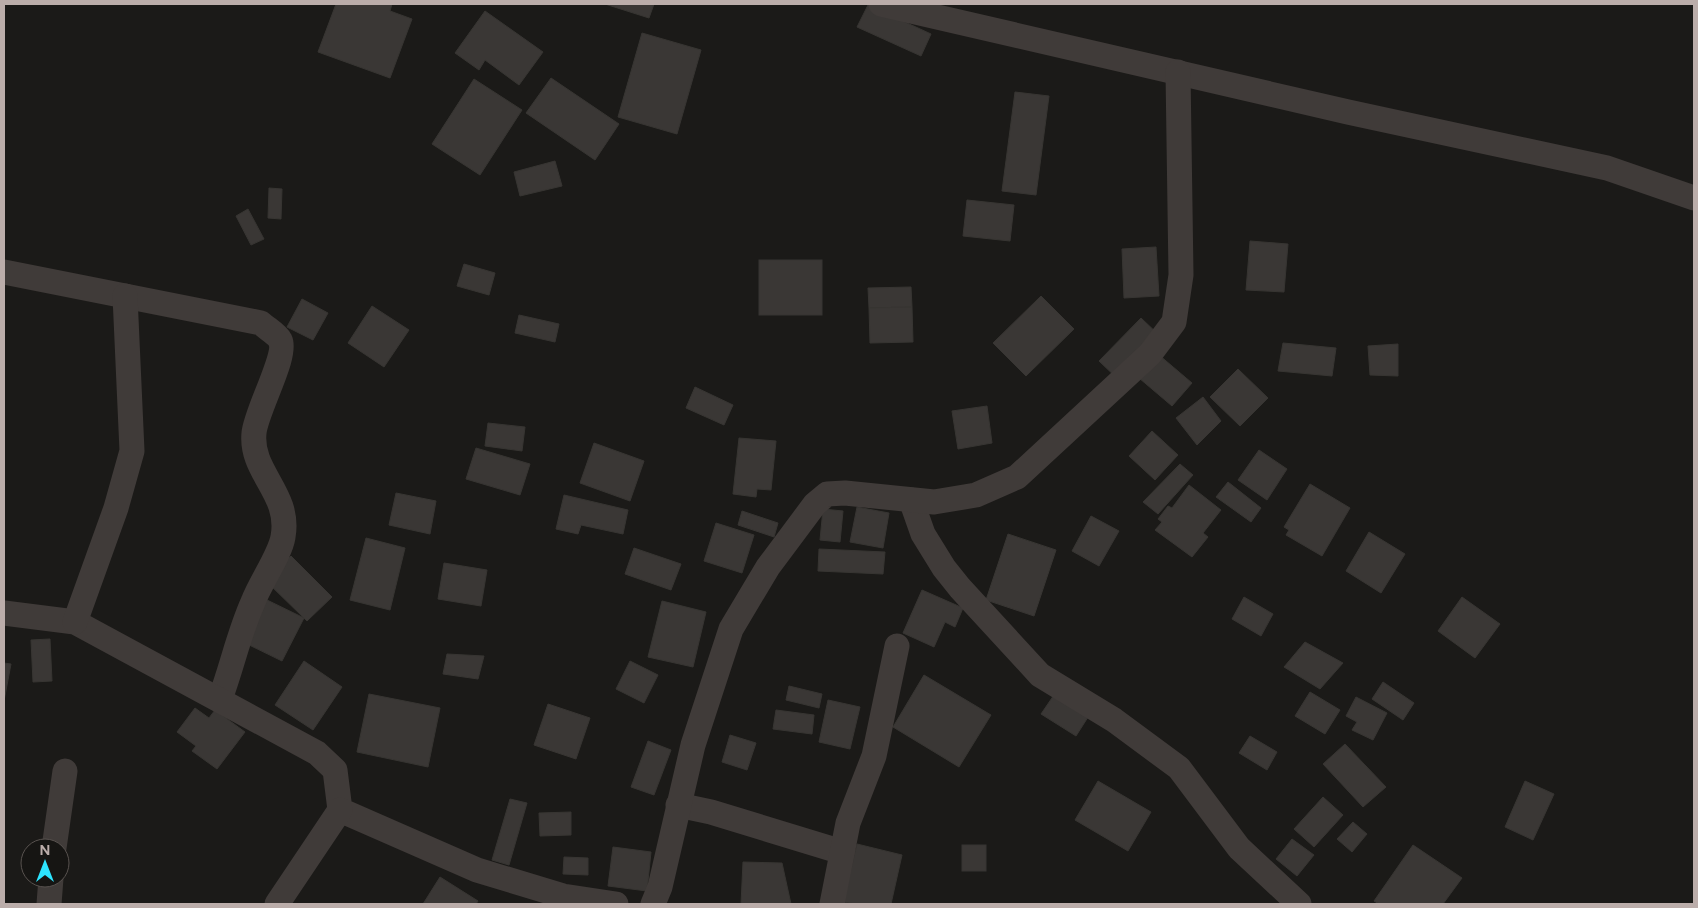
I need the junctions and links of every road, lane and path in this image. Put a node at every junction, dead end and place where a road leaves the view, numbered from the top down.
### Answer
1 (881, 4) edge
2 (1178, 72) junction
3 (1694, 198) edge
4 (4, 272) edge
5 (125, 296) junction
6 (911, 500) junction
7 (4, 613) edge
8 (75, 622) junction
9 (897, 646) dead end
10 (220, 699) junction
11 (65, 771) dead end
12 (678, 805) junction
13 (340, 810) junction
14 (55, 838) edge
15 (842, 852) junction
16 (50, 888) edge
17 (561, 900) edge
18 (49, 904) edge
19 (277, 904) edge
20 (616, 904) edge
21 (655, 904) edge
22 (832, 904) edge
23 (1299, 904) edge

1 - 2 street
2 - 3 street
2 - 6 street
4 - 5 street
5 - 8 street
5 - 10 street
6 - 12 street
6 - 23 street
7 - 8 street
8 - 10 street
9 - 15 street
10 - 13 street
11 - 14 street
12 - 15 street
12 - 21 street
13 - 17 street
13 - 19 street
15 - 22 street
16 - 18 street
17 - 20 street

